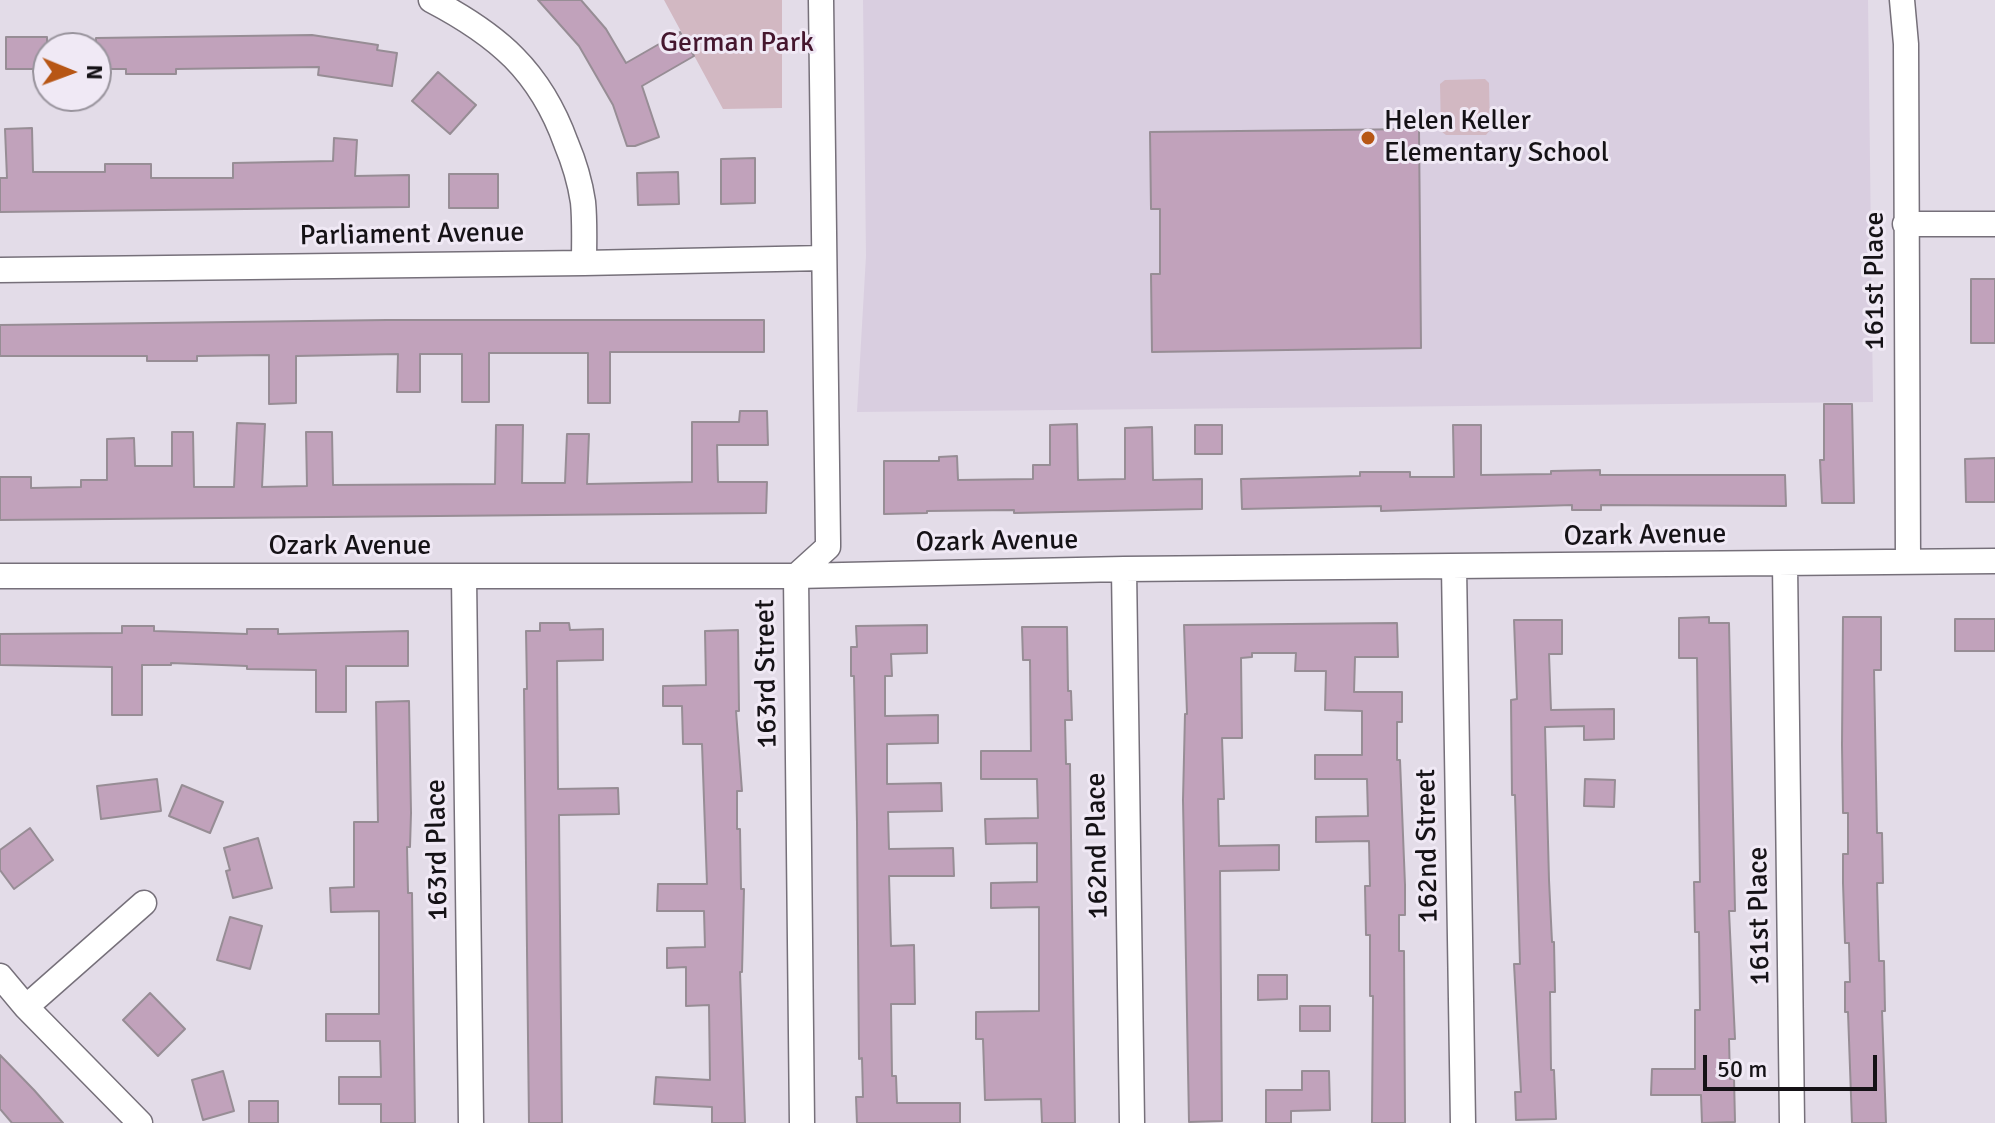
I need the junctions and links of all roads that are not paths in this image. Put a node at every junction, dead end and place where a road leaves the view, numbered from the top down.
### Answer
1 (431, 0) edge
2 (821, 0) edge
3 (1902, 0) edge
4 (1905, 224) junction
5 (1995, 224) edge
6 (824, 258) junction
7 (584, 263) junction
8 (0, 270) edge
9 (1908, 561) junction
10 (1995, 561) edge
11 (1785, 564) junction
12 (1454, 567) junction
13 (1124, 569) junction
14 (0, 576) edge
15 (796, 576) junction
16 (464, 577) junction
17 (144, 903) dead end
18 (0, 976) edge
19 (26, 1007) junction
20 (140, 1123) edge
21 (471, 1123) edge
22 (802, 1123) edge
23 (1132, 1123) edge
24 (1463, 1123) edge
25 (1792, 1123) edge

1 - 7 street
2 - 6 street, 163rd Street
3 - 4 street, 161st Place
4 - 5 street
4 - 9 street, 161st Place
6 - 7 street, Parliament Avenue
6 - 15 street, 163rd Street
7 - 8 street, Parliament Avenue
9 - 10 street, Ozark Avenue
9 - 11 street, Ozark Avenue
11 - 12 street, Ozark Avenue
11 - 25 street, 161st Place
12 - 13 street, Ozark Avenue
12 - 24 street, 162nd Street
13 - 15 street, Ozark Avenue
13 - 23 street, 162nd Place
14 - 16 street, Ozark Avenue
15 - 16 street, Ozark Avenue
15 - 22 street, 163rd Street
16 - 21 street, 163rd Place
17 - 19 street
18 - 19 street
19 - 20 street

